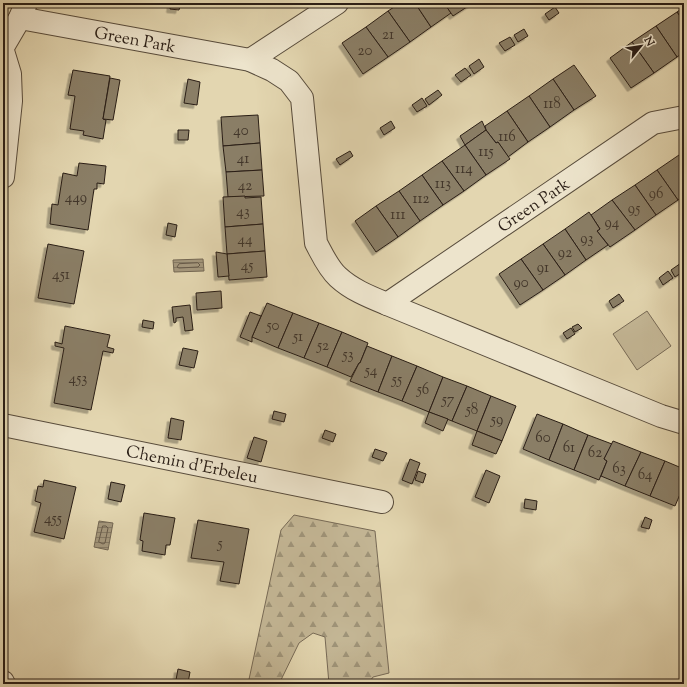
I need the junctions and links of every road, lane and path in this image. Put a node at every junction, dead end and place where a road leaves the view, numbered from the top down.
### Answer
1 (337, 3) edge
2 (23, 10) edge
3 (3, 47) edge
4 (3, 51) edge
5 (250, 60) junction
6 (684, 116) edge
7 (3, 177) edge
8 (387, 304) junction
9 (684, 422) edge
10 (3, 425) edge
11 (382, 502) dead end

1 - 5 street
2 - 3 street
2 - 5 street, Green Park
4 - 7 street
5 - 8 street, Green Park
6 - 8 street, Green Park
8 - 9 street, Green Park
10 - 11 street, Chemin d'Erbeleu

